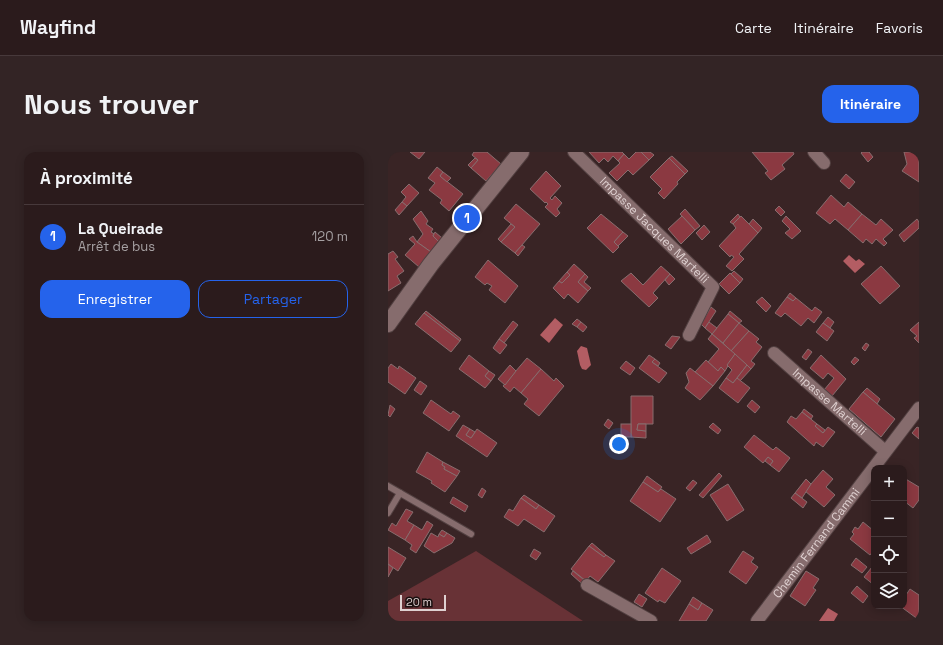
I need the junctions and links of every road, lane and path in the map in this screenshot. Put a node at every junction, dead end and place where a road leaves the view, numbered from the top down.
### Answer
1 (521, 152) edge
2 (574, 152) edge
3 (814, 152) edge
4 (824, 163) dead end
5 (388, 324) edge
6 (689, 335) dead end
7 (774, 352) dead end
8 (919, 408) edge
9 (885, 451) junction
10 (388, 486) edge
11 (400, 493) junction
12 (388, 513) edge
13 (472, 534) dead end
14 (587, 585) dead end
15 (651, 621) edge
16 (757, 621) edge

1 - 5 street
2 - 6 street, Impasse Jacques Martelli
3 - 4 street
7 - 9 street, Impasse Martelli
8 - 9 street, Chemin Fernand Cammi
9 - 16 street, Chemin Fernand Cammi
10 - 11 lane
11 - 12 lane
11 - 13 lane
14 - 15 street

